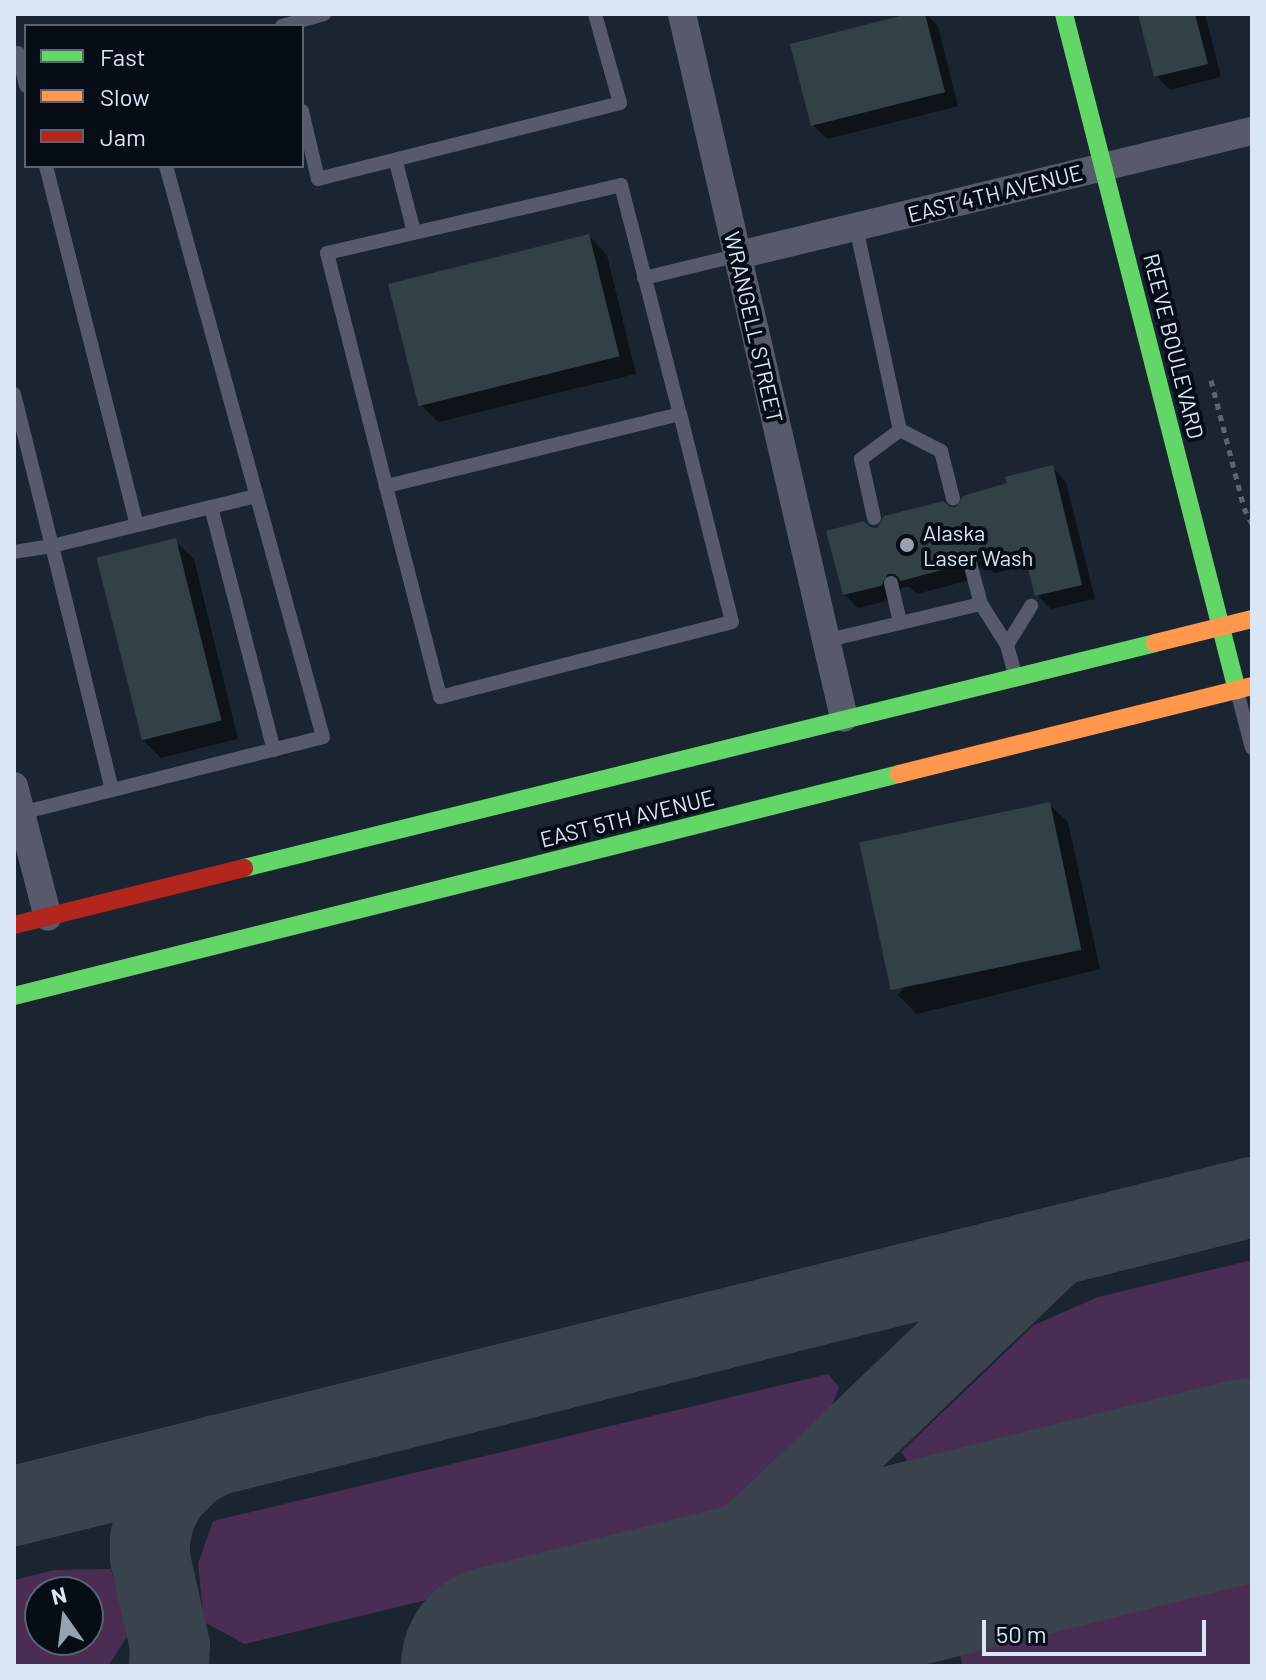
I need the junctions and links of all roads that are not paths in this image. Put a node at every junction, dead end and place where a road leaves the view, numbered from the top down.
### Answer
1 (324, 14) edge
2 (595, 14) edge
3 (682, 14) edge
4 (1064, 14) edge
5 (289, 24) edge
6 (19, 53) edge
7 (24, 77) edge
8 (304, 120) edge
9 (1252, 131) edge
10 (396, 162) junction
11 (1104, 167) junction
12 (47, 168) edge
13 (167, 168) edge
14 (856, 227) junction
15 (414, 232) junction
16 (739, 255) junction
17 (644, 278) junction
18 (14, 394) edge
19 (680, 414) junction
20 (900, 430) junction
21 (386, 486) junction
22 (256, 496) junction
23 (953, 498) dead end
24 (211, 507) junction
25 (874, 518) dead end
26 (137, 525) junction
27 (52, 546) junction
28 (14, 552) edge
29 (970, 563) dead end
30 (891, 583) dead end
31 (981, 604) junction
32 (1031, 606) dead end
33 (1252, 619) edge
34 (900, 622) junction
35 (1220, 627) junction
36 (824, 641) junction
37 (1007, 645) junction
38 (1015, 677) junction
39 (1244, 688) edge
40 (844, 718) junction
41 (1252, 748) edge
42 (274, 750) junction
43 (112, 790) junction
44 (18, 799) edge
45 (48, 917) junction
46 (14, 925) edge
47 (14, 996) edge

1 - 5 lane
2 - 10 lane
3 - 16 street, WRANGELL STREET
4 - 11 main road, REEVE BOULEVARD
6 - 7 lane
8 - 10 lane
9 - 11 street, EAST 4TH AVENUE
10 - 15 lane
11 - 14 street, EAST 4TH AVENUE
11 - 35 main road, REEVE BOULEVARD
12 - 26 lane
13 - 22 lane
14 - 16 street, EAST 4TH AVENUE
14 - 20 lane
15 - 17 lane
15 - 21 lane
16 - 17 lane
16 - 36 street, WRANGELL STREET
17 - 19 lane
18 - 27 lane
19 - 21 lane
19 - 21 lane
20 - 23 lane
20 - 25 lane
22 - 24 lane
22 - 42 lane
24 - 26 lane
24 - 42 lane
26 - 27 lane
27 - 28 lane
27 - 43 lane
29 - 31 lane
30 - 34 lane
31 - 34 lane
31 - 37 lane
32 - 37 lane
33 - 35 main road, EAST 5TH AVENUE
34 - 36 lane
35 - 38 main road, EAST 5TH AVENUE
35 - 39 main road, REEVE BOULEVARD
36 - 40 street, WRANGELL STREET
37 - 38 lane
38 - 40 main road, EAST 5TH AVENUE
39 - 41 lane
39 - 47 main road, EAST 5TH AVENUE
40 - 45 main road, EAST 5TH AVENUE
42 - 43 lane
43 - 44 lane
44 - 45 street
45 - 46 main road, EAST 5TH AVENUE

